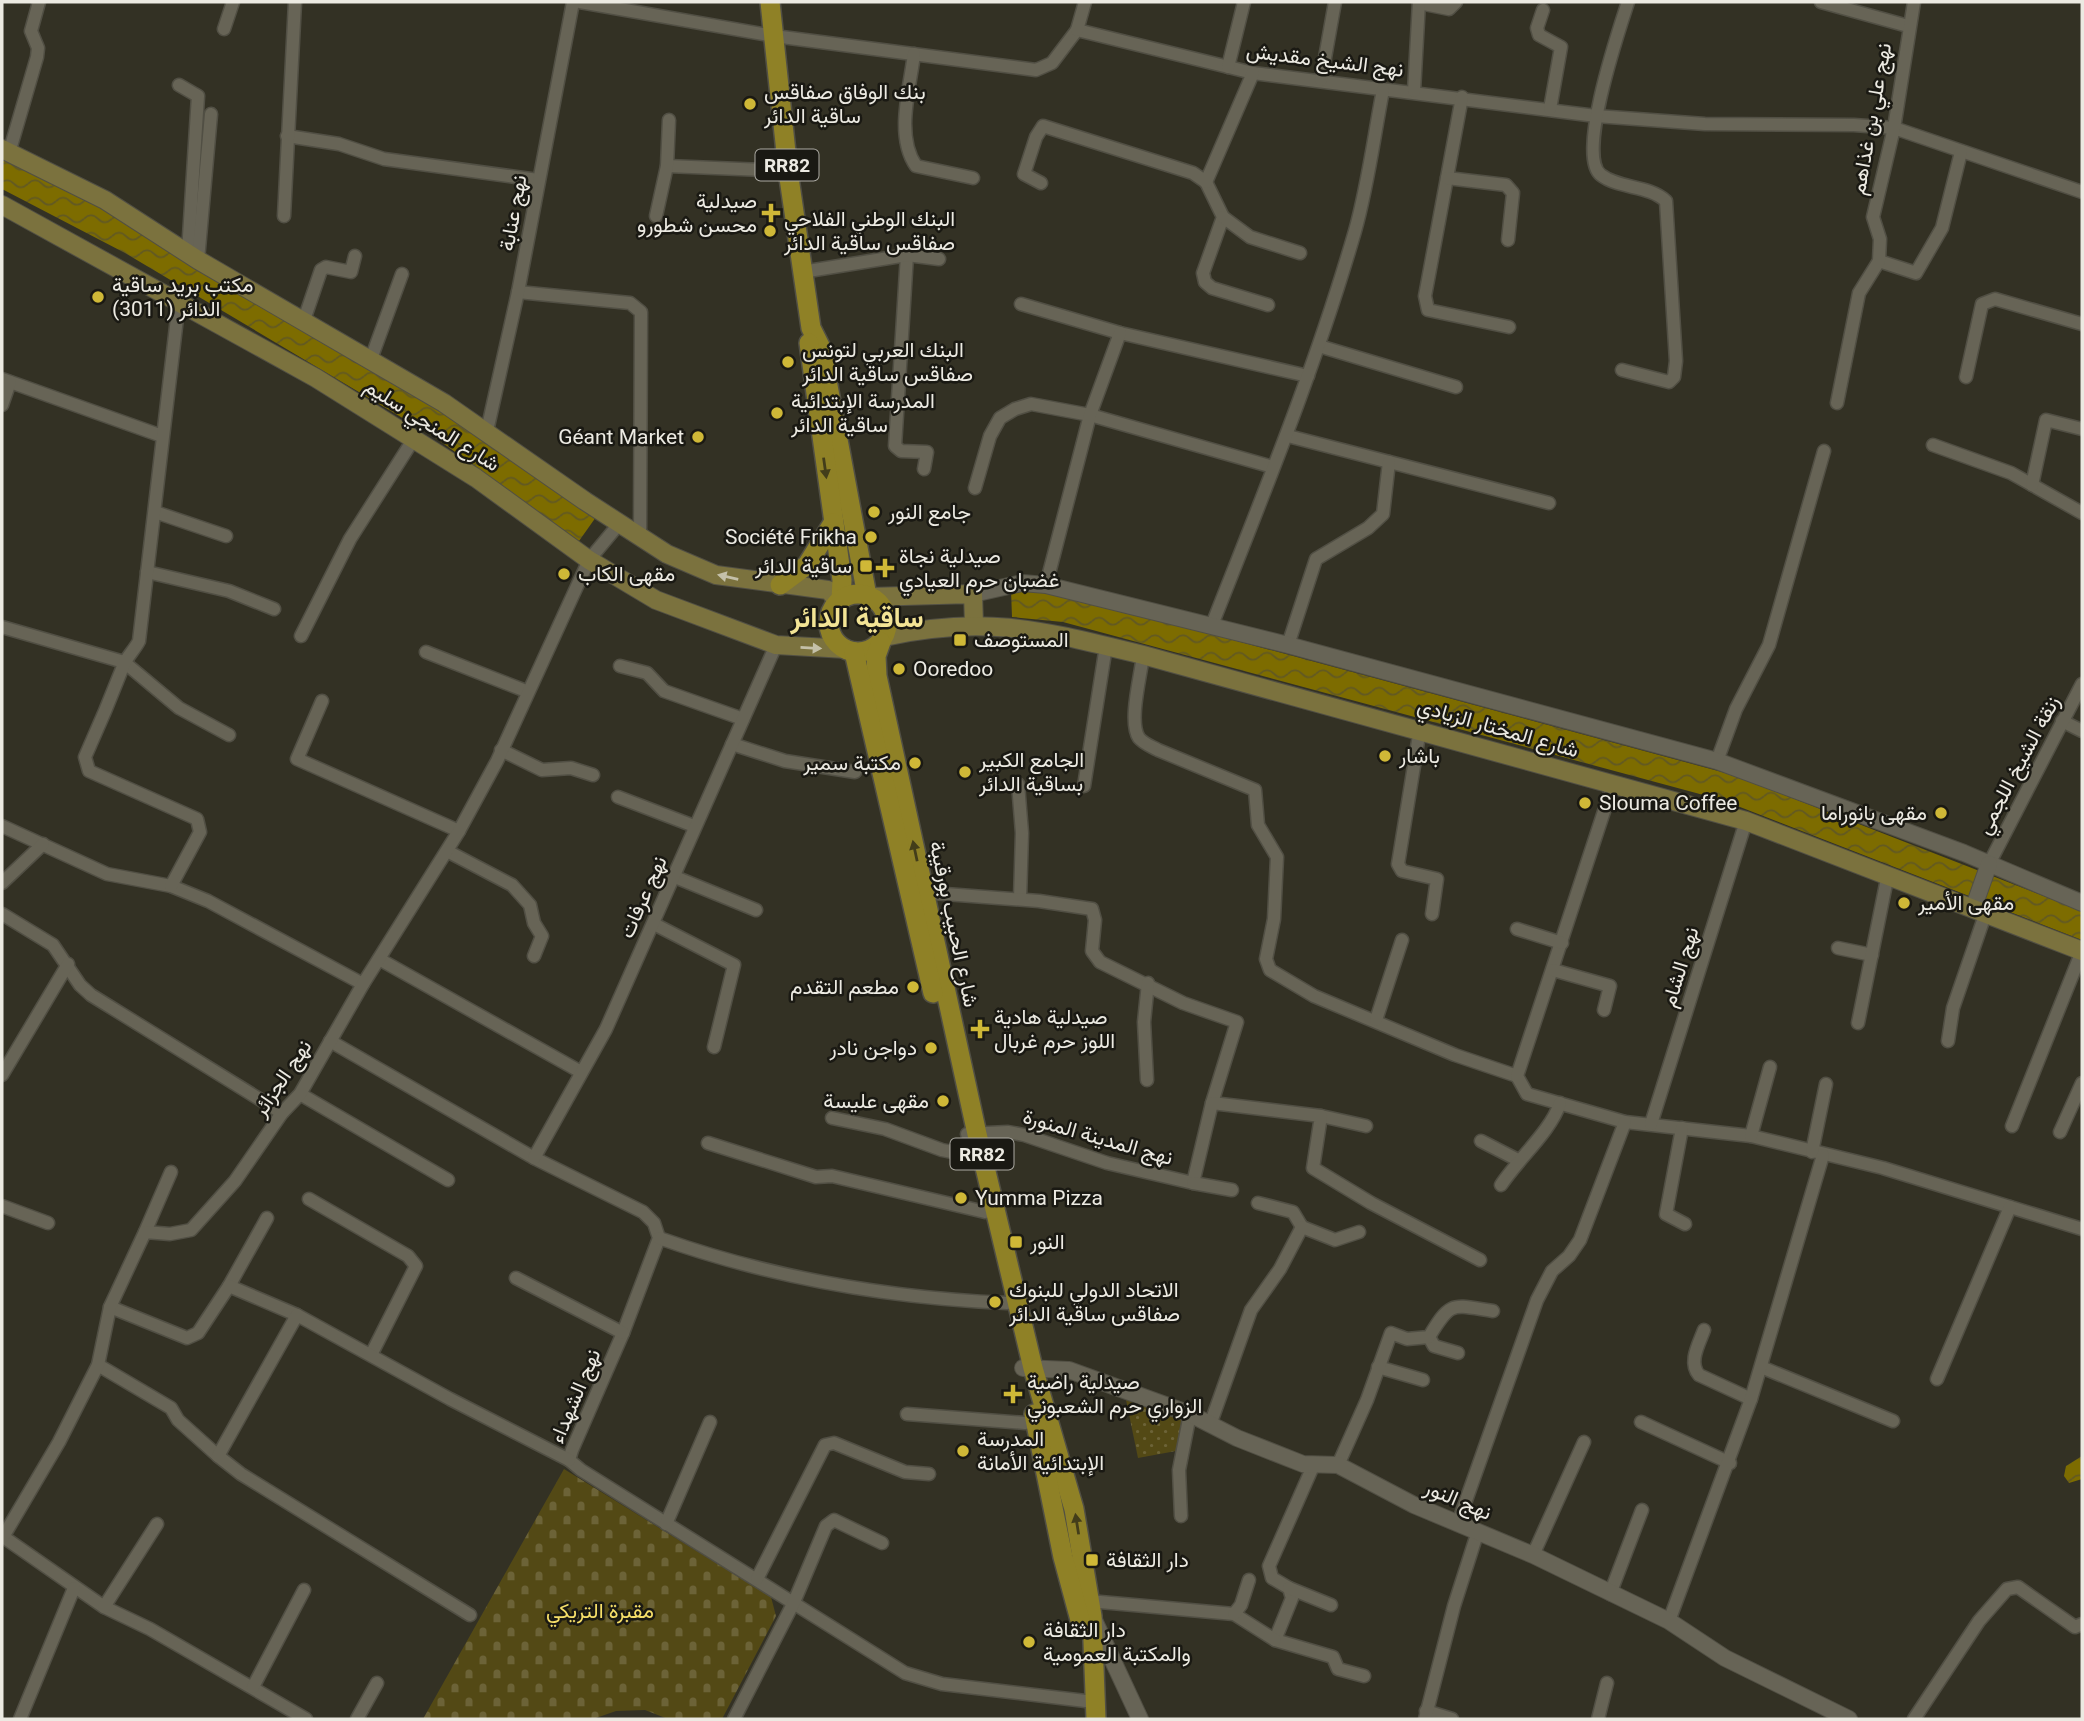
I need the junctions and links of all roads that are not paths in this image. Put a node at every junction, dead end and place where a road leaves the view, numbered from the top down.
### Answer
1 (39, 2) edge
2 (233, 2) edge
3 (295, 2) edge
4 (573, 2) edge
5 (580, 2) edge
6 (770, 2) edge
7 (1085, 2) edge
8 (1244, 2) edge
9 (1335, 2) edge
10 (1419, 2) edge
11 (1456, 2) edge
12 (1628, 2) edge
13 (1821, 2) edge
14 (1914, 2) edge
15 (1543, 10) dead end
16 (1908, 26) junction
17 (224, 29) dead end
18 (1077, 30) junction
19 (774, 36) junction
20 (914, 54) junction
21 (1228, 67) junction
22 (1253, 73) junction
23 (1321, 80) junction
24 (179, 85) dead end
25 (1384, 90) junction
26 (1414, 91) junction
27 (1462, 97) junction
28 (1550, 109) junction
29 (211, 114) dead end
30 (1596, 116) junction
31 (669, 120) dead end
32 (1894, 128) junction
33 (288, 136) junction
34 (6, 151) edge
35 (1961, 152) junction
36 (667, 166) junction
37 (788, 171) junction
38 (973, 178) dead end
39 (1447, 178) junction
40 (538, 180) junction
41 (1206, 182) junction
42 (1041, 183) dead end
43 (2082, 192) edge
44 (2, 205) edge
45 (285, 216) dead end
46 (656, 216) dead end
47 (1223, 217) junction
48 (1508, 240) dead end
49 (1300, 253) dead end
50 (907, 255) junction
51 (193, 256) junction
52 (355, 256) dead end
53 (939, 259) dead end
54 (1879, 261) junction
55 (802, 272) junction
56 (402, 274) dead end
57 (518, 292) junction
58 (179, 301) junction
59 (1021, 304) dead end
60 (1268, 305) dead end
61 (304, 320) junction
62 (2082, 324) edge
63 (1509, 327) dead end
64 (811, 328) junction
65 (1120, 333) junction
66 (1319, 346) junction
67 (371, 359) junction
68 (1622, 370) dead end
69 (1308, 376) junction
70 (1966, 377) dead end
71 (6, 381) edge
72 (1456, 387) dead end
73 (1836, 403) dead end
74 (2, 405) edge
75 (1090, 415) junction
76 (2082, 429) edge
77 (487, 430) junction
78 (162, 436) junction
79 (1288, 436) junction
80 (413, 440) junction
81 (1933, 444) dead end
82 (1824, 452) dead end
83 (1390, 462) junction
84 (1273, 467) junction
85 (924, 469) dead end
86 (2032, 485) junction
87 (975, 488) dead end
88 (1549, 503) dead end
89 (155, 512) junction
90 (2082, 513) edge
91 (833, 523) junction
92 (619, 524) junction
93 (226, 536) dead end
94 (640, 538) junction
95 (589, 560) junction
96 (147, 572) junction
97 (780, 585) junction
98 (1046, 585) junction
99 (973, 594) junction
100 (868, 596) junction
101 (840, 601) junction
102 (274, 608) dead end
103 (974, 624) junction
104 (1212, 625) junction
105 (2, 627) edge
106 (301, 636) dead end
107 (882, 639) junction
108 (776, 645) junction
109 (1288, 645) junction
110 (1107, 646) junction
111 (850, 651) junction
112 (426, 652) dead end
113 (1143, 655) junction
114 (124, 662) junction
115 (620, 666) dead end
116 (2082, 684) edge
117 (526, 691) junction
118 (322, 701) dead end
119 (743, 719) junction
120 (2062, 721) junction
121 (1420, 729) junction
122 (2082, 732) edge
123 (229, 735) dead end
124 (732, 744) junction
125 (501, 750) junction
126 (1717, 761) junction
127 (855, 772) dead end
128 (593, 775) dead end
129 (1018, 784) dead end
130 (1613, 784) junction
131 (1084, 786) dead end
132 (618, 797) dead end
133 (1746, 821) junction
134 (2, 826) edge
135 (694, 826) junction
136 (459, 831) junction
137 (43, 844) junction
138 (447, 851) junction
139 (1989, 864) junction
140 (1888, 874) junction
141 (675, 877) junction
142 (2, 883) edge
143 (171, 886) junction
144 (916, 892) junction
145 (1020, 900) junction
146 (2082, 903) edge
147 (756, 910) dead end
148 (1979, 912) junction
149 (2, 914) edge
150 (1432, 914) dead end
151 (654, 924) junction
152 (1517, 929) dead end
153 (1402, 940) dead end
154 (1562, 943) junction
155 (1838, 948) dead end
156 (2082, 951) edge
157 (534, 956) dead end
158 (1872, 956) junction
159 (379, 959) junction
160 (68, 964) junction
161 (1553, 970) junction
162 (363, 984) junction
163 (1148, 984) junction
164 (1604, 1010) dead end
165 (1376, 1020) junction
166 (1858, 1023) dead end
167 (330, 1041) junction
168 (1948, 1041) dead end
169 (714, 1047) dead end
170 (1770, 1067) dead end
171 (581, 1072) junction
172 (2, 1075) edge
173 (1517, 1076) junction
174 (1147, 1080) dead end
175 (2082, 1083) edge
176 (1826, 1084) dead end
177 (300, 1094) junction
178 (1212, 1103) junction
179 (1560, 1103) junction
180 (282, 1113) junction
181 (1321, 1116) junction
182 (832, 1118) dead end
183 (1625, 1122) junction
184 (1651, 1124) junction
185 (1366, 1126) dead end
186 (2012, 1126) dead end
187 (1682, 1128) junction
188 (2060, 1132) dead end
189 (972, 1135) junction
190 (1751, 1136) junction
191 (1481, 1141) dead end
192 (708, 1143) dead end
193 (1818, 1154) junction
194 (972, 1156) junction
195 (534, 1158) junction
196 (1518, 1160) junction
197 (171, 1172) dead end
198 (448, 1180) dead end
199 (1193, 1183) junction
200 (1501, 1185) dead end
201 (1232, 1190) dead end
202 (309, 1199) dead end
203 (1258, 1203) dead end
204 (2, 1206) edge
205 (2010, 1207) junction
206 (985, 1212) junction
207 (267, 1218) dead end
208 (48, 1223) dead end
209 (1685, 1224) dead end
210 (1302, 1227) junction
211 (2082, 1229) edge
212 (145, 1232) junction
213 (1359, 1232) dead end
214 (659, 1238) junction
215 (1480, 1260) dead end
216 (516, 1278) dead end
217 (229, 1286) junction
218 (1007, 1303) junction
219 (110, 1307) junction
220 (1493, 1311) dead end
221 (297, 1315) junction
222 (1704, 1330) dead end
223 (623, 1333) junction
224 (1429, 1337) junction
225 (1458, 1353) dead end
226 (370, 1355) junction
227 (99, 1365) junction
228 (1378, 1367) junction
229 (1760, 1367) junction
230 (1028, 1368) junction
231 (1937, 1379) dead end
232 (1423, 1380) dead end
233 (1751, 1399) junction
234 (907, 1414) dead end
235 (1189, 1415) junction
236 (1036, 1420) junction
237 (1894, 1421) dead end
238 (710, 1422) dead end
239 (1641, 1422) dead end
240 (1210, 1425) junction
241 (1584, 1442) dead end
242 (218, 1456) junction
243 (569, 1460) junction
244 (1730, 1462) junction
245 (1314, 1464) junction
246 (1338, 1465) junction
247 (929, 1474) dead end
248 (1642, 1510) dead end
249 (1181, 1516) dead end
250 (1458, 1523) junction
251 (157, 1524) dead end
252 (666, 1524) junction
253 (1478, 1531) junction
254 (2, 1536) edge
255 (882, 1542) dead end
256 (1533, 1555) junction
257 (757, 1579) junction
258 (1249, 1580) dead end
259 (74, 1588) junction
260 (1289, 1588) junction
261 (304, 1590) dead end
262 (1610, 1594) junction
263 (794, 1602) junction
264 (1331, 1605) dead end
265 (104, 1607) junction
266 (1234, 1614) junction
267 (471, 1615) dead end
268 (1087, 1619) junction
269 (1669, 1621) junction
270 (2082, 1624) edge
271 (1275, 1640) junction
272 (1363, 1676) dead end
273 (377, 1683) dead end
274 (1607, 1683) dead end
275 (253, 1687) junction
276 (1095, 1711) edge
277 (1426, 1715) edge
278 (1830, 1715) edge
279 (301, 1718) edge
280 (20, 1719) edge
281 (357, 1719) edge
282 (734, 1719) edge
283 (1140, 1719) edge
284 (1452, 1719) edge
285 (1598, 1719) edge
286 (1849, 1719) edge
287 (1914, 1719) edge

1 - 34 street
2 - 17 street
3 - 33 street
4 - 40 street, نهج عنابة
5 - 19 street
6 - 19 main road, شارع الحبيب بورقيبة / RR82
7 - 18 street
8 - 21 street
9 - 23 street
10 - 11 street
10 - 26 street
12 - 30 street
13 - 16 street
14 - 16 street, نهج علي بن غذاهم
15 - 28 street
16 - 32 street, نهج علي بن غذاهم
18 - 20 street
18 - 21 street, نهج الشيخ مقديش
19 - 20 street
19 - 37 main road, شارع الحبيب بورقيبة / RR82
20 - 38 street
21 - 22 street, نهج الشيخ مقديش
22 - 23 street, نهج الشيخ مقديش
22 - 41 street
23 - 25 street, نهج الشيخ مقديش
24 - 51 street
25 - 26 street, نهج الشيخ مقديش
25 - 66 street
26 - 27 street, نهج الشيخ مقديش
27 - 28 street, نهج الشيخ مقديش
27 - 39 street
28 - 30 street, نهج الشيخ مقديش
29 - 51 street
30 - 32 street, نهج الشيخ مقديش
30 - 68 street
31 - 36 street
32 - 35 street, نهج الشيخ مقديش
32 - 54 street, نهج علي بن غذاهم
33 - 40 street
33 - 45 street
34 - 51 main road
35 - 43 street, نهج الشيخ مقديش
35 - 54 street
36 - 37 street
36 - 46 street
37 - 55 main road, شارع الحبيب بورقيبة / RR82
39 - 48 street
39 - 63 street
40 - 57 street, نهج عنابة
41 - 42 street
41 - 47 street
44 - 58 main road, شارع المنجي سليم
47 - 49 street
47 - 60 street
50 - 53 street
50 - 55 street
50 - 85 street
51 - 61 main road
52 - 61 street
54 - 73 street
55 - 64 main road, شارع الحبيب بورقيبة / RR82
56 - 67 street
57 - 77 street, نهج عنابة
57 - 94 street
58 - 78 street
58 - 80 main road, شارع المنجي سليم
59 - 65 street
61 - 67 main road
62 - 70 street
64 -> 91 main road, شارع الحبيب بورقيبة / RR82
64 - 100 main road, شارع الحبيب بورقيبة / RR82
65 - 69 street
65 - 75 street
66 - 69 street
66 - 72 street
67 - 77 main road
69 - 79 street
71 - 74 street
71 - 78 street
75 - 84 street
75 - 87 street
75 - 98 street
76 - 86 street
77 - 92 main road
78 - 89 street
79 - 83 street
79 - 84 street
80 - 95 main road, شارع المنجي سليم
80 - 106 street
81 - 86 street
82 - 126 street
83 - 88 street
83 - 109 street
84 - 104 street
86 - 90 street
89 - 93 street
89 - 96 street
91 - 97 main road
91 - 101 main road, شارع الحبيب بورقيبة / RR82
92 - 94 main road
92 - 95 street, نهج الجزائر
97 -> 94 main road
95 - 108 main road, شارع المنجي سليم
95 - 117 street, نهج الجزائر
96 - 102 street
96 - 114 street
97 - 101 main road
98 - 99 street
98 - 104 street
99 - 100 main road
99 - 103 main road
100 - 101 main road
100 - 107 main road, شارع الحبيب بورقيبة / RR82
101 - 111 main road, شارع الحبيب بورقيبة / RR82
103 - 107 main road, شارع المختار الزيادي
103 - 110 main road, شارع المختار الزيادي
104 - 109 street
105 - 114 street
107 - 111 main road
144 -> 107 main road, شارع الحبيب بورقيبة / RR82
108 -> 111 main road, شارع المنجي سليم
108 - 119 street, نهج عرفات
109 - 126 street
110 - 113 main road, شارع المختار الزيادي
110 - 131 street
111 - 144 main road, شارع الحبيب بورقيبة / RR82
112 - 117 street
113 - 121 main road, شارع المختار الزيادي
113 - 165 street
114 - 123 street
114 - 143 street
115 - 119 street
116 - 120 street, زنقة الشيخ اللجمي
117 - 125 street, نهج الجزائر
118 - 136 street
119 - 124 street, نهج عرفات
120 - 122 street
120 - 139 street, زنقة الشيخ اللجمي
121 - 130 main road, شارع المختار الزيادي
121 - 150 street
124 - 127 street
124 - 135 street, نهج عرفات
125 - 128 street
125 - 136 street, نهج الجزائر
126 - 139 street
129 - 145 street
130 - 133 main road, شارع المختار الزيادي
130 - 154 street
132 - 135 street
133 - 140 main road, شارع المختار الزيادي
133 - 184 street, نهج الشام
134 - 137 street
135 - 141 street, نهج عرفات
136 - 138 street, نهج الجزائر
137 - 142 street
137 - 143 street
138 - 157 street
138 - 159 street, نهج الجزائر
139 - 146 street
139 - 148 street
140 - 148 main road, شارع المختار الزيادي
140 - 158 street
141 - 147 street
141 - 151 street, نهج عرفات
143 - 162 street
144 - 145 street
144 - 189 main road, شارع الحبيب بورقيبة / RR82
145 - 163 street
148 - 156 main road, شارع المختار الزيادي
148 - 168 street
149 - 160 street
151 - 169 street
151 - 171 street, نهج عرفات
152 - 154 street
153 - 165 street
154 - 161 street
155 - 158 street
156 - 186 street
158 - 166 street
159 - 162 street, نهج الجزائر
159 - 171 street
160 - 172 street
160 - 180 street
161 - 164 street
161 - 173 street
162 - 167 street, نهج الجزائر
163 - 174 street
163 - 178 street, نهج المدينة المنورة
165 - 173 street
167 - 177 street, نهج الجزائر
167 - 195 street
170 - 190 street
171 - 195 street, نهج عرفات
173 - 179 street
175 - 188 street
176 - 193 street
177 - 180 street, نهج الجزائر
177 - 198 street
178 - 181 street
178 - 199 street, نهج المدينة المنورة
179 - 183 street
179 - 196 street
180 - 212 street, نهج الجزائر
181 - 185 street
181 - 215 street
182 - 194 street
183 - 184 street
183 - 250 street
184 - 187 street
187 - 190 street
187 - 209 street
189 - 194 main road, شارع الحبيب بورقيبة / RR82
189 - 199 street, نهج المدينة المنورة
189 - 230 main road, شارع الحبيب بورقيبة / RR82
190 - 193 street
191 - 196 street
192 - 206 street
193 - 205 street
193 - 229 street
194 - 206 main road, شارع الحبيب بورقيبة / RR82
195 - 214 street
196 - 200 street
197 - 212 street
199 - 201 street
202 - 226 street
203 - 210 street
204 - 208 street
205 - 211 street
205 - 231 street
206 - 218 main road, شارع الحبيب بورقيبة / RR82
207 - 217 street
210 - 213 street
210 - 240 street
212 - 219 street
214 - 218 street
214 - 223 street, نهج الشهداء
216 - 223 street
217 - 219 street
217 - 221 street
218 - 230 main road, شارع الحبيب بورقيبة / RR82
219 - 227 street
220 - 224 street
221 - 226 street
221 - 242 street
222 - 233 street
223 - 243 street, نهج الشهداء
224 - 225 street
224 - 228 street
226 - 243 street
227 - 242 street
227 - 254 street
228 - 232 street
228 - 246 street
229 - 233 street
229 - 237 street
230 - 235 street, نهج النور
230 - 236 main road, شارع الحبيب بورقيبة / RR82
268 -> 230 main road, شارع الحبيب بورقيبة / RR82
233 - 244 street
234 - 236 street
235 - 240 street, نهج النور
235 - 249 street
236 - 268 main road, شارع الحبيب بورقيبة / RR82
238 - 252 street
239 - 244 street
240 - 245 street, نهج النور
241 - 256 street
242 - 267 street
243 - 252 street, نهج الشهداء
244 - 269 street
245 - 246 street, نهج النور
245 - 260 street
246 - 250 street, نهج النور
247 - 257 street
248 - 262 street
250 - 253 street, نهج النور
251 - 265 street
252 - 257 street, نهج الشهداء
253 - 256 street, نهج النور
253 - 277 street
254 - 259 street
255 - 263 street
256 - 262 street, نهج النور
257 - 263 street, نهج الشهداء
258 - 266 street
259 - 265 street
259 - 280 street
260 - 264 street
260 - 271 street
261 - 275 street
262 - 269 street, نهج النور
263 - 276 street, نهج الشهداء
263 - 282 street
265 - 275 street
266 - 268 street
266 - 271 street
268 - 276 main road, شارع الحبيب بورقيبة / RR82
268 - 283 street
269 - 278 street, نهج النور
270 - 287 street
271 - 272 street
273 - 281 street
274 - 285 street
275 - 279 street
277 - 284 street
278 - 286 street, نهج النور

